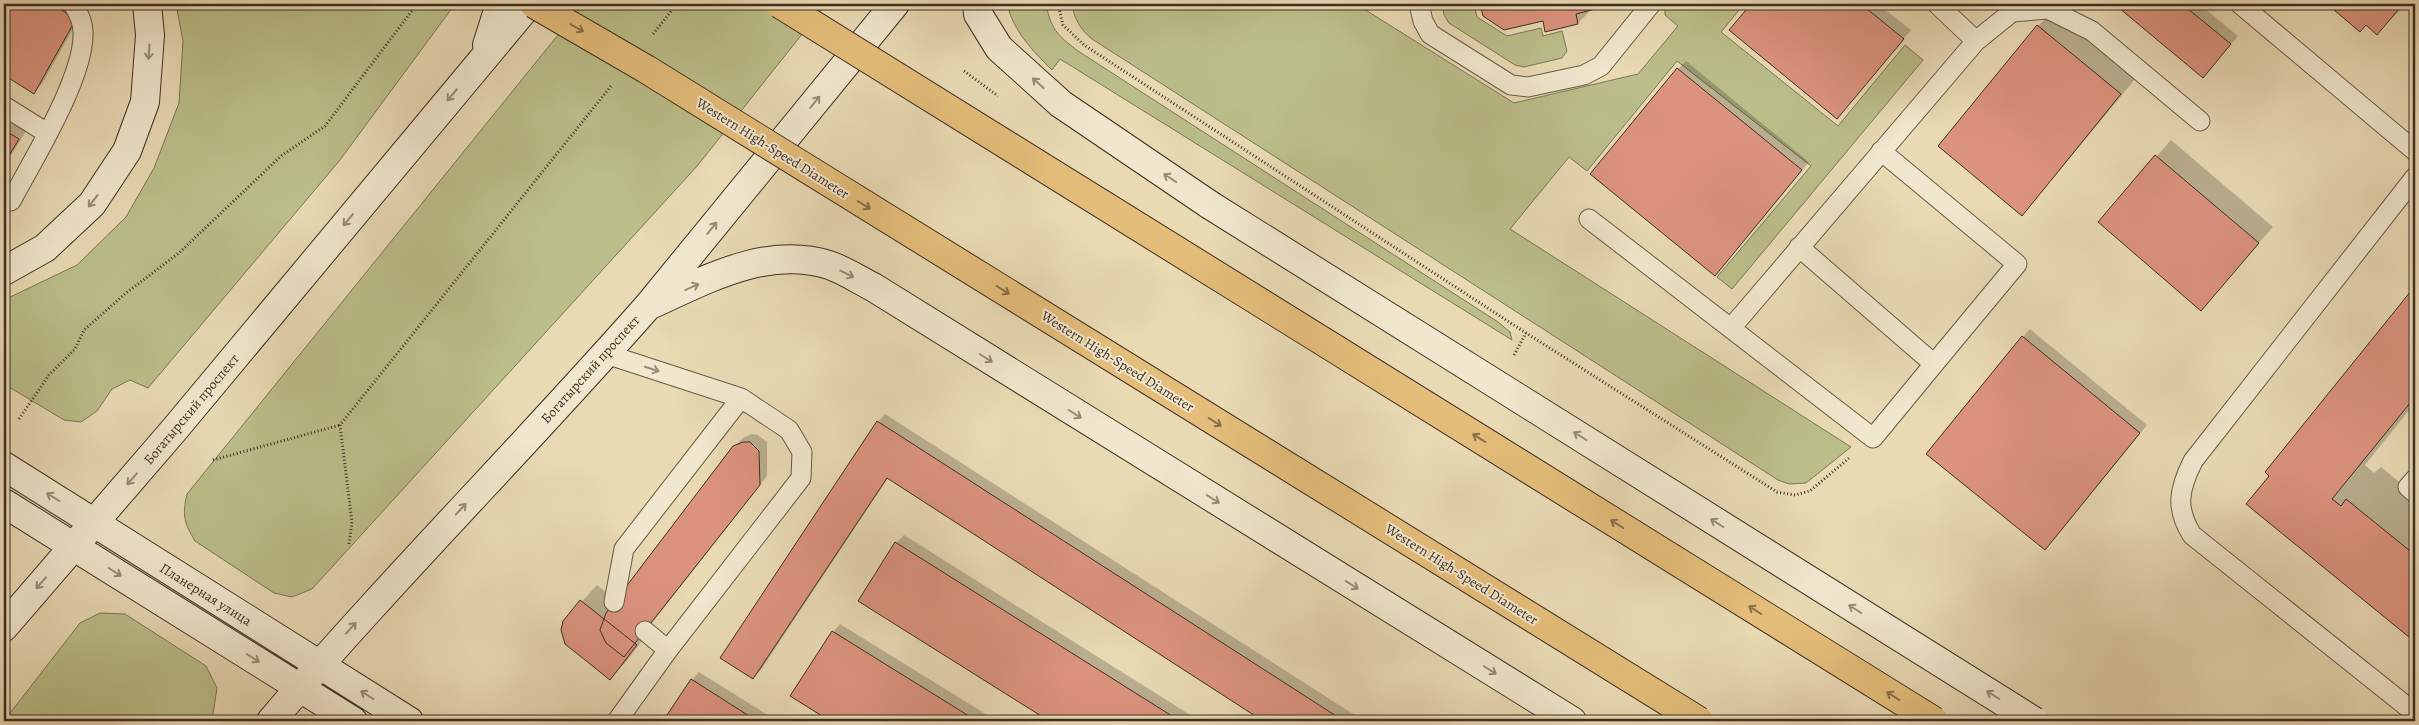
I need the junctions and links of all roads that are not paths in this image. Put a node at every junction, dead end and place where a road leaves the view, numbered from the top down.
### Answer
1 (73, 4) edge
2 (147, 4) edge
3 (500, 4) edge
4 (529, 4) edge
5 (534, 4) edge
6 (780, 4) edge
7 (895, 4) edge
8 (977, 4) edge
9 (1419, 4) edge
10 (1651, 4) edge
11 (1937, 4) edge
12 (2240, 4) edge
13 (1976, 41) junction
14 (483, 58) junction
15 (4, 106) edge
16 (2200, 121) dead end
17 (47, 133) junction
18 (2415, 151) edge
19 (1881, 152) junction
20 (2415, 177) edge
21 (11, 201) dead end
22 (1589, 220) dead end
23 (1799, 247) junction
24 (4, 271) edge
25 (648, 306) junction
26 (1731, 328) junction
27 (606, 354) junction
28 (1934, 364) junction
29 (741, 398) junction
30 (4, 466) edge
31 (2415, 479) edge
32 (2415, 493) edge
33 (4, 503) edge
34 (94, 524) junction
35 (73, 547) junction
36 (614, 602) dead end
37 (4, 627) edge
38 (645, 631) dead end
39 (668, 650) junction
40 (318, 664) junction
41 (299, 688) junction
42 (2415, 713) edge
43 (271, 721) edge
44 (354, 721) edge
45 (409, 721) edge
46 (617, 721) edge
47 (1572, 721) edge
48 (1699, 721) edge
49 (1934, 721) edge
50 (2034, 721) edge

1 - 17 lane
2 -> 24 main road
3 - 14 main road
4 - 14 main road, Богатырский проспект
5 -> 48 highway, Western High-Speed Diameter, bridge
49 -> 6 highway, bridge
25 -> 7 main road, Богатырский проспект
50 -> 8 main road, bridge
9 - 10 lane
11 - 13 lane
12 - 18 lane
13 - 16 lane
13 - 19 lane
14 -> 34 main road, Богатырский проспект
15 - 17 lane
17 - 21 lane
19 - 23 lane
19 - 28 lane
20 - 42 lane
22 - 26 lane
23 - 26 lane
23 - 28 lane
25 - 27 main road, Богатырский проспект
25 -> 47 main road
26 - 28 lane
27 -> 29 lane
40 -> 27 main road, Богатырский проспект
29 - 36 lane
29 - 39 lane
34 -> 30 main road, Планерная улица
31 - 32 lane
33 - 35 main road
34 - 35 main road, Богатырский проспект
34 - 40 main road, Планерная улица
35 -> 37 main road, Богатырский проспект
35 -> 41 main road
38 - 39 lane
39 - 46 lane
40 - 41 main road, Богатырский проспект
45 -> 40 main road, Планерная улица
41 - 43 main road, Богатырский проспект
41 - 44 main road

